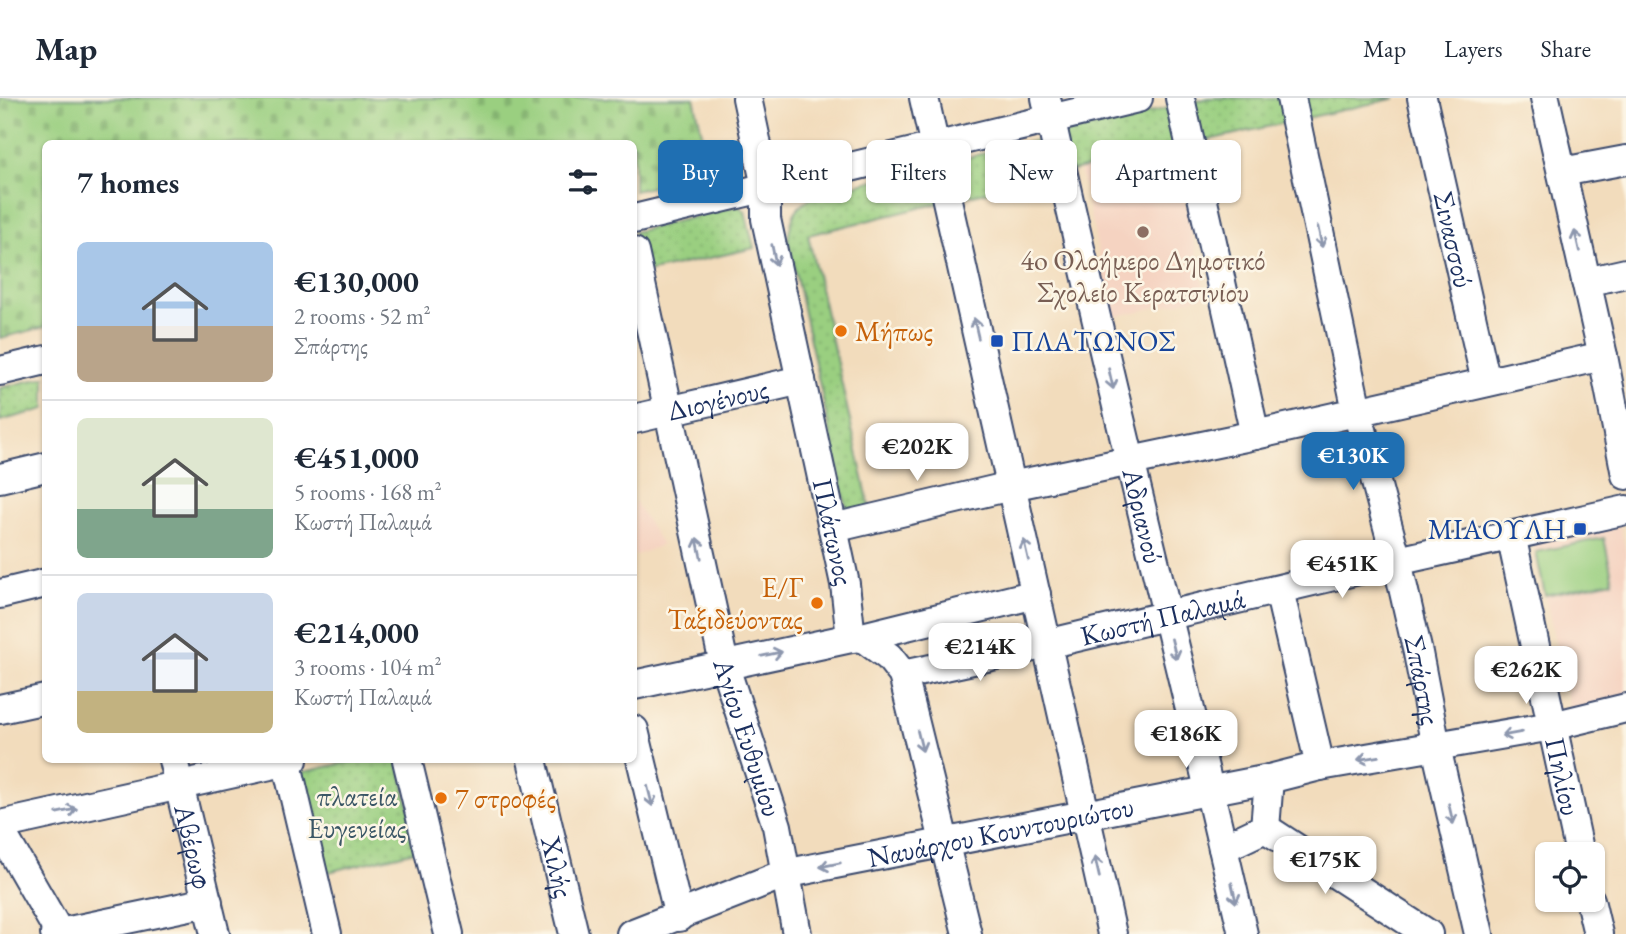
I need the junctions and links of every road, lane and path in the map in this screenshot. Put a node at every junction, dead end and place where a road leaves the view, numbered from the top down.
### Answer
1 (747, 98) edge
2 (924, 98) edge
3 (1138, 98) edge
4 (1180, 98) edge
5 (1291, 98) edge
6 (1423, 98) edge
7 (1545, 98) edge
8 (1049, 108) edge
9 (933, 140) edge
10 (955, 140) edge
11 (757, 145) edge
12 (1626, 159) edge
13 (1562, 172) junction
14 (757, 189) edge
15 (766, 203) edge
16 (948, 203) edge
17 (637, 218) edge
18 (637, 266) edge
19 (1626, 273) edge
20 (1586, 282) junction
21 (1603, 356) junction
22 (42, 361) edge
23 (0, 371) edge
24 (801, 380) junction
25 (1486, 382) junction
26 (1619, 396) edge
27 (669, 410) junction
28 (1357, 411) junction
29 (637, 418) edge
30 (1255, 435) junction
31 (1130, 461) junction
32 (42, 468) edge
33 (1626, 475) edge
34 (0, 478) edge
35 (1011, 486) junction
36 (1626, 510) edge
37 (833, 528) junction
38 (1511, 535) junction
39 (1397, 561) junction
40 (42, 584) edge
41 (1279, 590) junction
42 (0, 594) edge
43 (1036, 594) junction
44 (1166, 615) junction
45 (857, 637) junction
46 (1047, 644) junction
47 (724, 664) junction
48 (903, 675) junction
49 (637, 684) edge
50 (42, 700) edge
51 (1626, 708) edge
52 (0, 709) edge
53 (1552, 726) junction
54 (637, 742) edge
55 (1436, 747) junction
56 (262, 763) edge
57 (289, 763) edge
58 (408, 763) edge
59 (533, 763) edge
60 (1320, 766) junction
61 (175, 773) edge
62 (1269, 779) junction
63 (1211, 790) junction
64 (1085, 813) junction
65 (0, 825) edge
66 (1265, 828) junction
67 (0, 831) edge
68 (945, 842) junction
69 (1577, 842) edge
70 (1223, 848) junction
71 (784, 874) junction
72 (208, 902) junction
73 (1593, 912) edge
74 (679, 916) junction
75 (58, 934) edge
76 (215, 934) edge
77 (327, 934) edge
78 (449, 934) edge
79 (574, 934) edge
80 (631, 934) edge
81 (797, 934) edge
82 (967, 934) edge
83 (1112, 934) edge
84 (1243, 934) edge
85 (1428, 934) edge
86 (1479, 934) edge
87 (1598, 934) edge

1 - 11 street, Πλάτωνος
2 - 9 street
3 - 8 street
4 - 30 street
5 -> 28 street, Σπάρτης
6 - 25 street, Σινασσού
7 - 13 street
8 - 10 street
8 -> 31 street, Αδριανού
12 - 13 street
20 -> 13 street
14 - 17 street
15 -> 24 street, Πλάτωνος
35 -> 16 street
18 - 27 street, Αγίου Ευθυμίου
19 - 20 street
20 - 21 street
21 - 25 street
21 - 26 street
22 - 23 street
24 - 27 street, Διογένους
24 - 37 street, Πλάτωνος
25 - 28 street
26 - 33 street
27 - 29 street, Διογένους
47 -> 27 street, Αγίου Ευθυμίου
28 - 30 street
28 - 39 street, Σπάρτης
30 - 31 street
31 - 35 street
31 - 44 street, Αδριανού
32 - 34 street
35 - 37 street
43 -> 35 street
36 - 38 street, Κωστή Παλαμά
37 - 45 street, Πλάτωνος
38 - 39 street, Κωστή Παλαμά
38 - 53 street, Πηλίου
39 - 41 street, Κωστή Παλαμά
39 - 55 street, Σπάρτης
40 - 42 street
41 - 44 street, Κωστή Παλαμά
41 - 60 street
43 - 45 street
43 - 46 street
44 - 46 street, Κωστή Παλαμά
44 -> 63 street, Αδριανού
47 -> 45 street
45 - 48 street
46 - 48 street, Κωστή Παλαμά
46 - 64 street
47 - 49 street
47 - 71 street, Αγίου Ευθυμίου
48 -> 68 street
50 - 52 street
51 - 53 street, Ναυάρχου Κουντουριώτου
53 -> 55 street, Ναυάρχου Κουντουριώτου
53 - 69 street, Πηλίου
54 -> 74 street
55 -> 60 street, Ναυάρχου Κουντουριώτου
55 -> 86 street, Σπάρτης
56 - 61 street
57 - 77 street
58 - 78 street
59 - 79 street, Χιλής
60 - 62 street, Ναυάρχου Κουντουριώτου
65 -> 61 street
61 - 72 street, Αβέρωφ
62 - 63 street, Ναυάρχου Κουντουριώτου
62 - 66 street
63 - 64 street, Ναυάρχου Κουντουριώτου
63 - 70 street, Αδριανού
64 - 68 street, Ναυάρχου Κουντουριώτου
83 -> 64 street
66 - 70 street
66 - 85 street
67 - 75 street
68 -> 71 street, Ναυάρχου Κουντουριώτου
68 - 82 street
70 -> 84 street, Αδριανού
71 - 74 street, Ναυάρχου Κουντουριώτου
71 - 81 street, Αγίου Ευθυμίου
72 - 75 street
72 - 76 street, Αβέρωφ
73 - 87 street
74 - 80 street, Ναυάρχου Κουντουριώτου

